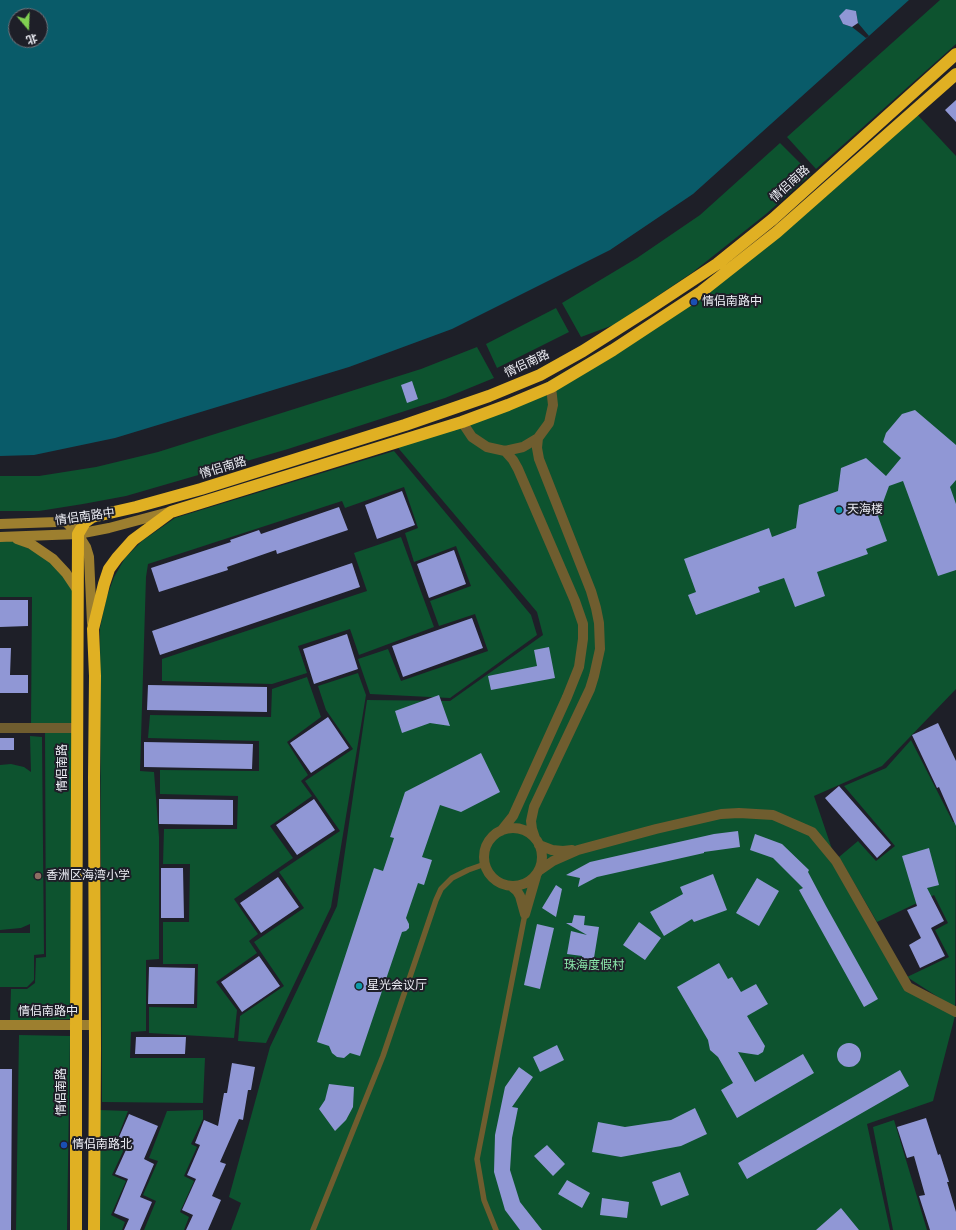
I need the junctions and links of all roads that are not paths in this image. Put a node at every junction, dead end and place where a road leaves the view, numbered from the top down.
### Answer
1 (956, 54) edge
2 (956, 74) edge
3 (551, 387) junction
4 (462, 422) junction
5 (538, 438) junction
6 (505, 451) junction
7 (171, 512) junction
8 (92, 517) junction
9 (65, 521) junction
10 (0, 524) edge
11 (78, 534) junction
12 (5, 537) edge
13 (78, 591) junction
14 (93, 629) junction
15 (0, 728) edge
16 (77, 728) junction
17 (501, 831) junction
18 (537, 841) junction
19 (578, 850) junction
20 (485, 864) junction
21 (538, 872) junction
22 (511, 886) junction
23 (525, 914) junction
24 (956, 1012) edge
25 (95, 1024) junction
26 (0, 1025) edge
27 (76, 1025) junction
28 (76, 1230) edge
29 (94, 1230) edge
30 (313, 1230) edge
31 (496, 1230) edge

1 - 8 highway, 情侣南路
2 - 3 highway
3 - 4 highway
3 - 5 street
4 - 6 street
4 - 7 highway
5 - 6 street
5 - 18 street
6 - 17 street
7 - 11 street, 情侣南路中
7 - 14 highway
8 - 9 street, 情侣南路中
8 - 11 highway
9 - 10 street, 情侣南路中
9 - 11 street
11 - 12 street, 情侣南路中
11 - 13 highway, 情侣南路
11 - 14 street
12 - 13 street
13 - 16 highway, 情侣南路
14 - 25 highway
15 - 16 street
16 - 27 highway, 情侣南路
17 - 18 street
17 - 20 street
18 - 19 street
18 - 21 street
19 - 21 street
19 - 24 street
20 - 22 street
20 - 30 lane
21 - 22 street
21 - 23 street
22 - 23 street
23 - 31 lane
25 - 27 street, 情侣南路中
25 - 29 highway
26 - 27 street, 情侣南路中
27 - 28 highway, 情侣南路

